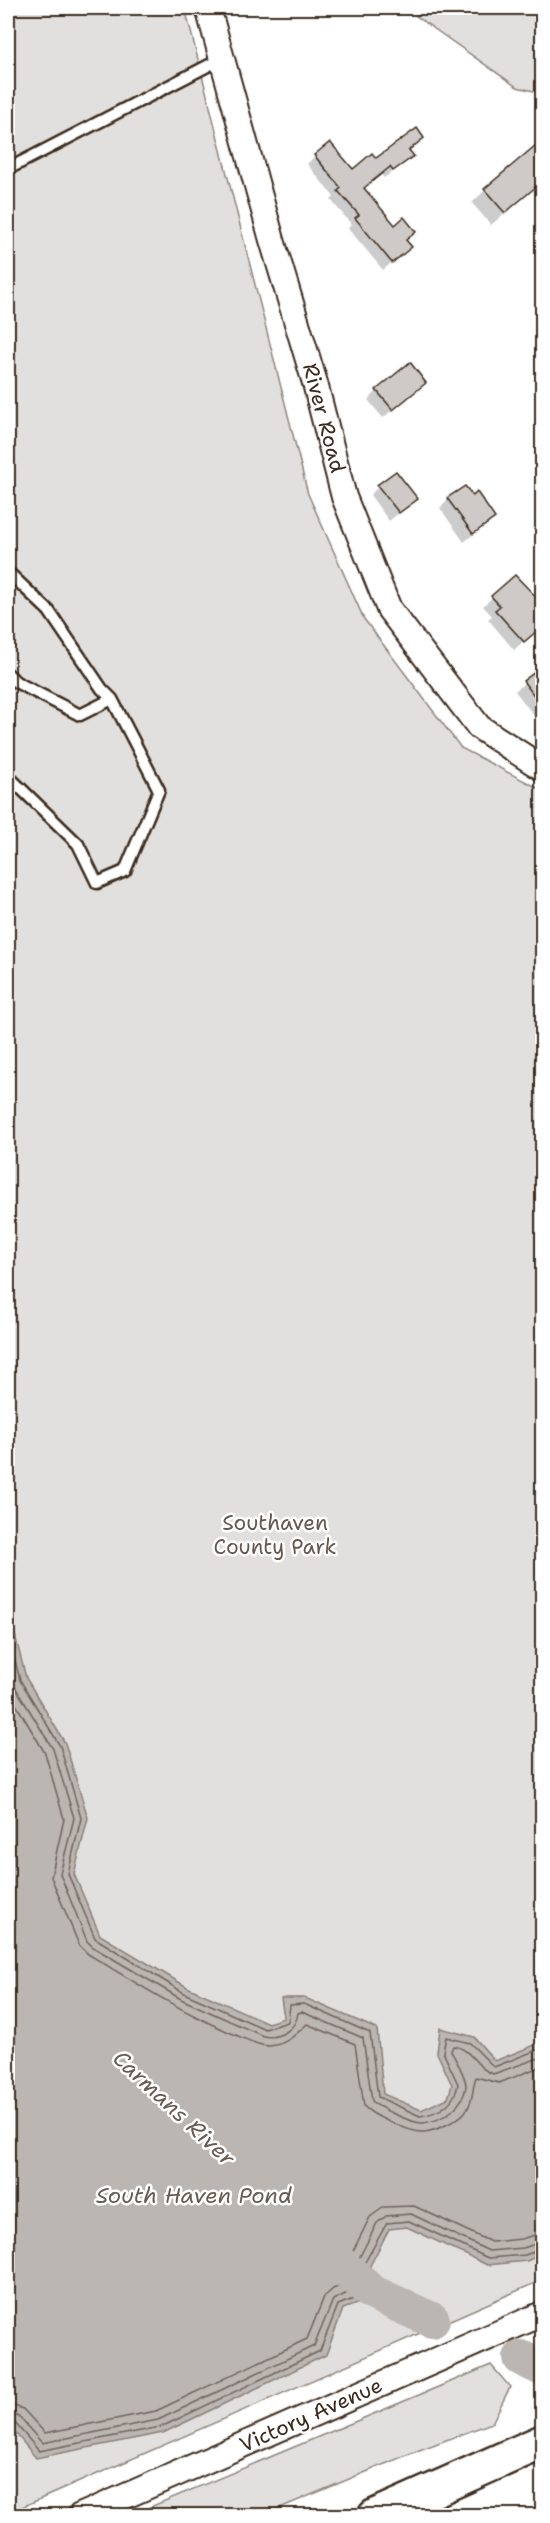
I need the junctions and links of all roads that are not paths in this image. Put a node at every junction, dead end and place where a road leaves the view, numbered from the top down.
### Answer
1 (207, 8) edge
2 (222, 58) junction
3 (8, 169) edge
4 (8, 572) edge
5 (8, 674) edge
6 (112, 699) junction
7 (543, 768) edge
8 (8, 776) edge
9 (543, 2314) edge
10 (543, 2442) edge
11 (80, 2516) edge
12 (375, 2516) edge

1 - 2 street, River Road
2 - 3 lane
2 - 7 street, River Road
4 - 6 lane
5 - 6 lane
6 - 8 lane
9 - 11 street, Victory Avenue
10 - 12 highway

